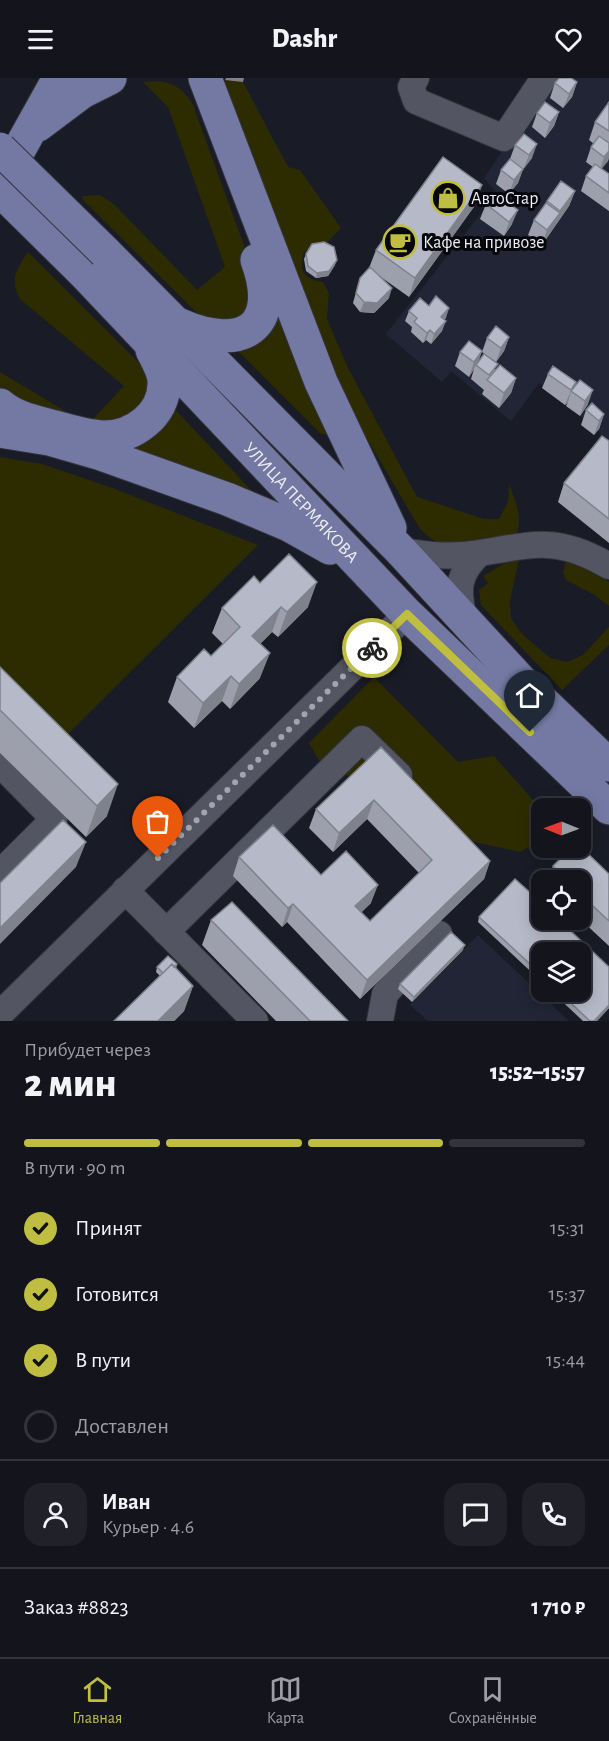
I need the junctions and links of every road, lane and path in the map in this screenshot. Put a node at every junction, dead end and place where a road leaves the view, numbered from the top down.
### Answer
1 (59, 78) edge
2 (110, 78) edge
3 (184, 78) edge
4 (205, 78) edge
5 (416, 78) edge
6 (544, 78) edge
7 (32, 129) junction
8 (0, 149) edge
9 (0, 184) edge
10 (0, 190) edge
11 (94, 262) junction
12 (178, 324) junction
13 (149, 343) junction
14 (0, 405) edge
15 (0, 431) edge
16 (401, 551) junction
17 (480, 553) junction
18 (361, 565) junction
19 (609, 566) edge
20 (407, 614) junction
21 (464, 619) junction
22 (510, 691) junction
23 (0, 764) edge
24 (609, 765) edge
25 (420, 794) edge
26 (609, 808) edge
27 (0, 873) edge
28 (125, 890) junction
29 (166, 932) junction
30 (438, 934) dead end
31 (0, 1014) edge
32 (255, 1021) edge
33 (380, 1021) edge

1 - 7 main road
2 - 7 main road
3 - 12 main road
4 - 16 main road
5 - 6 street
7 - 9 main road
8 - 11 main road, УЛИЦА ПЕРМЯКОВА, bridge
10 - 11 main road, УЛИЦА ПЕРМЯКОВА
11 - 12 main road, УЛИЦА ПЕРМЯКОВА
11 - 13 main road, УЛИЦА ПЕРМЯКОВА
12 - 16 main road, УЛИЦА ПЕРМЯКОВА
13 - 14 main road
13 - 18 main road, УЛИЦА ПЕРМЯКОВА
15 - 18 main road
16 - 17 street
16 - 21 main road, УЛИЦА ПЕРМЯКОВА
17 - 19 street
17 - 21 street
18 - 20 main road, УЛИЦА ПЕРМЯКОВА
20 - 22 main road, УЛИЦА ПЕРМЯКОВА
20 - 28 street
21 - 22 main road, УЛИЦА ПЕРМЯКОВА
22 - 24 main road, УЛИЦА ПЕРМЯКОВА
22 - 26 main road, УЛИЦА ПЕРМЯКОВА
23 - 27 street
25 - 29 street
28 - 29 street
28 - 31 street
29 - 32 street
30 - 33 street

